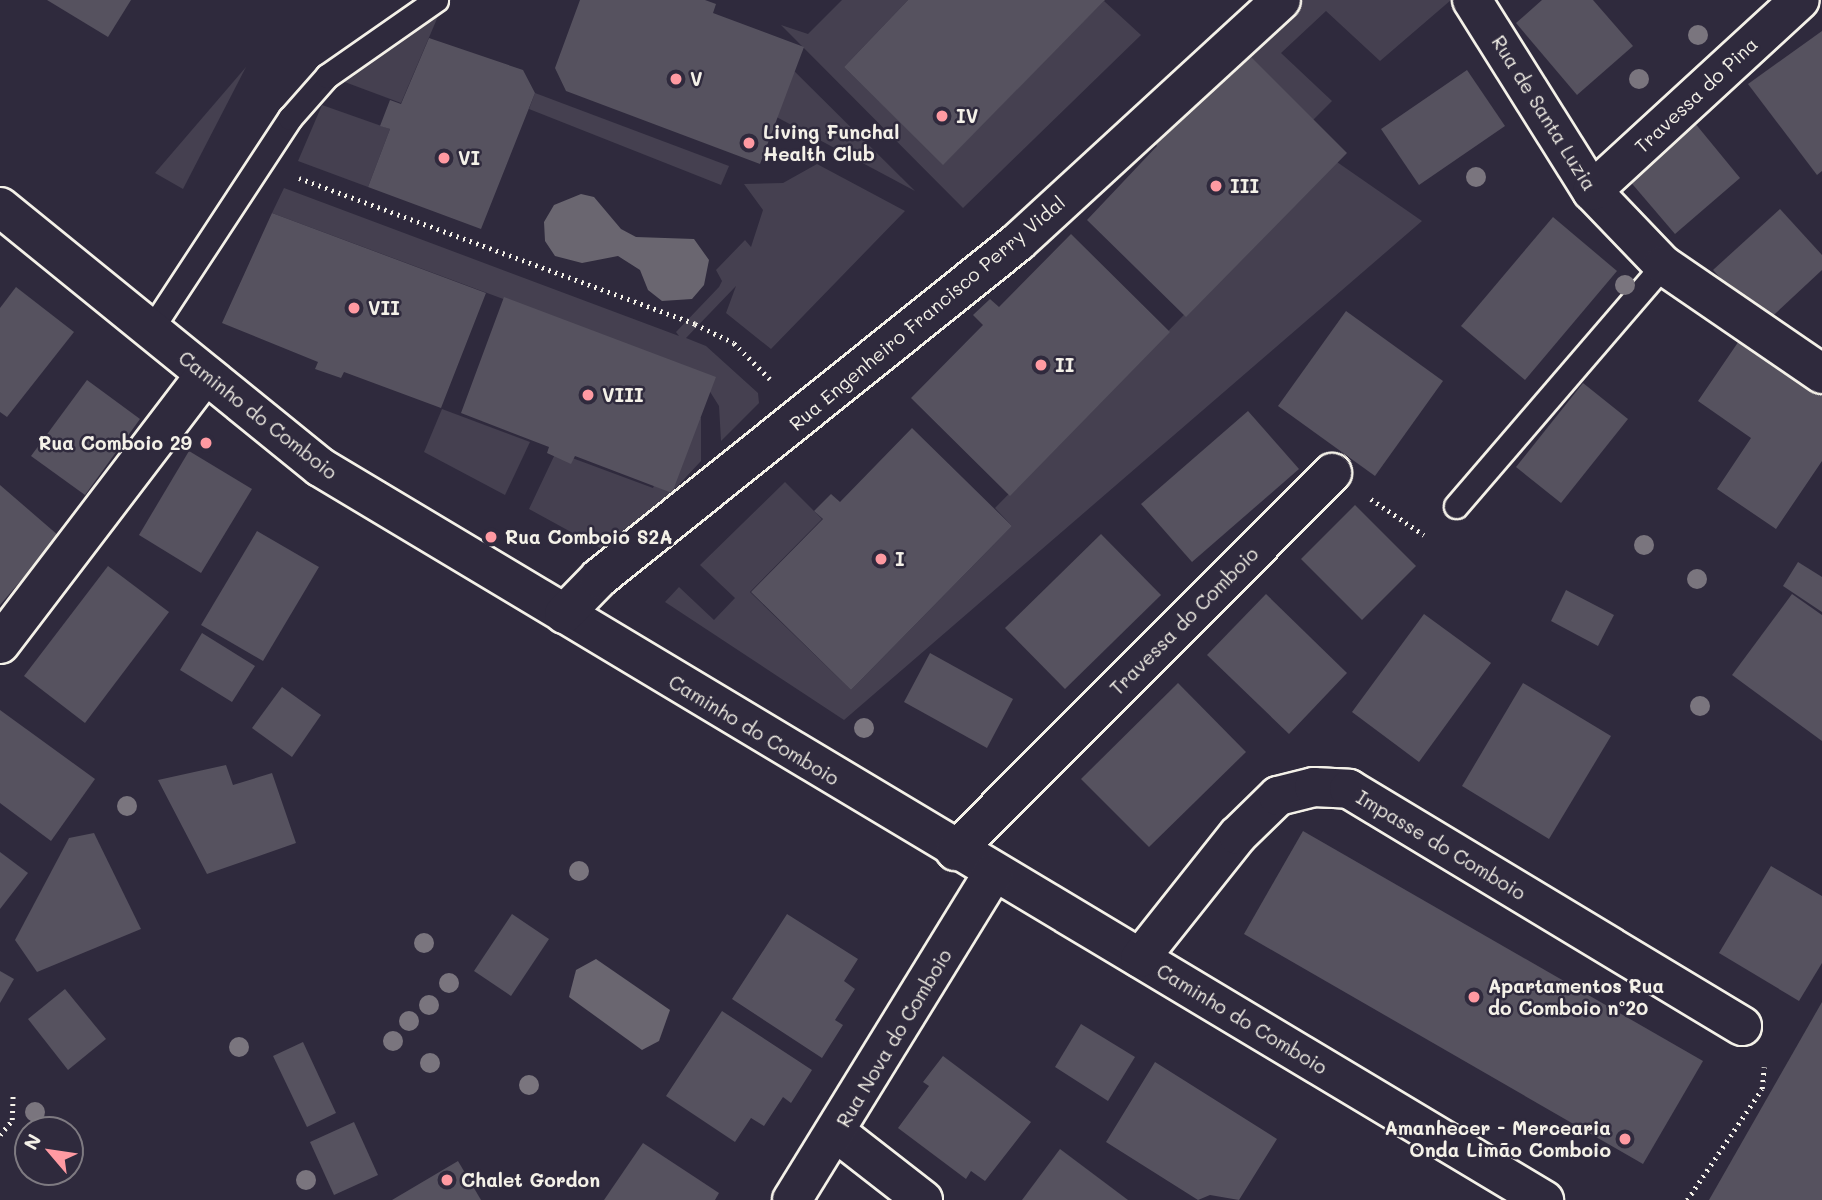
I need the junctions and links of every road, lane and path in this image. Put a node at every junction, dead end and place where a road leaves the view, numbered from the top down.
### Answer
1 (436, 0) edge
2 (1280, 0) edge
3 (1472, 0) edge
4 (1800, 0) edge
5 (288, 173) dead end
6 (1591, 191) junction
7 (2, 212) edge
8 (1663, 265) junction
9 (150, 331) junction
10 (1822, 374) edge
11 (204, 376) junction
12 (772, 381) dead end
13 (1332, 473) joint
14 (1456, 506) dead end
15 (1428, 538) dead end
16 (564, 614) junction
17 (0, 644) edge
18 (955, 851) junction
19 (993, 873) junction
20 (1140, 958) junction
21 (1742, 1026) dead end
22 (1764, 1068) dead end
23 (13, 1094) dead end
24 (837, 1133) junction
25 (0, 1135) edge
26 (792, 1200) edge
27 (923, 1200) edge
28 (1544, 1200) edge
29 (1687, 1200) edge

1 - 9 lane
2 - 16 street, Rua Engenheiro Francisco Perry Vidal
3 - 6 street, Rua de Santa Luzia
4 - 6 street, Travessa do Pina
5 - 12 path
6 - 8 street, Rua de Santa Luzia
7 - 9 street, Caminho do Comboio
8 - 10 street, Rua de Santa Luzia
8 - 14 lane
9 - 11 street, Caminho do Comboio
11 - 16 street, Caminho do Comboio
11 - 17 street
13 - 15 path
13 - 18 street, Travessa do Comboio
16 - 18 street, Caminho do Comboio
18 - 19 street, Caminho do Comboio
19 - 20 street, Caminho do Comboio
19 - 24 street, Rua Nova do Comboio
20 - 21 street, Impasse do Comboio
20 - 28 street, Caminho do Comboio
22 - 29 path
23 - 25 path
24 - 26 street, Rua Nova do Comboio
24 - 27 street

